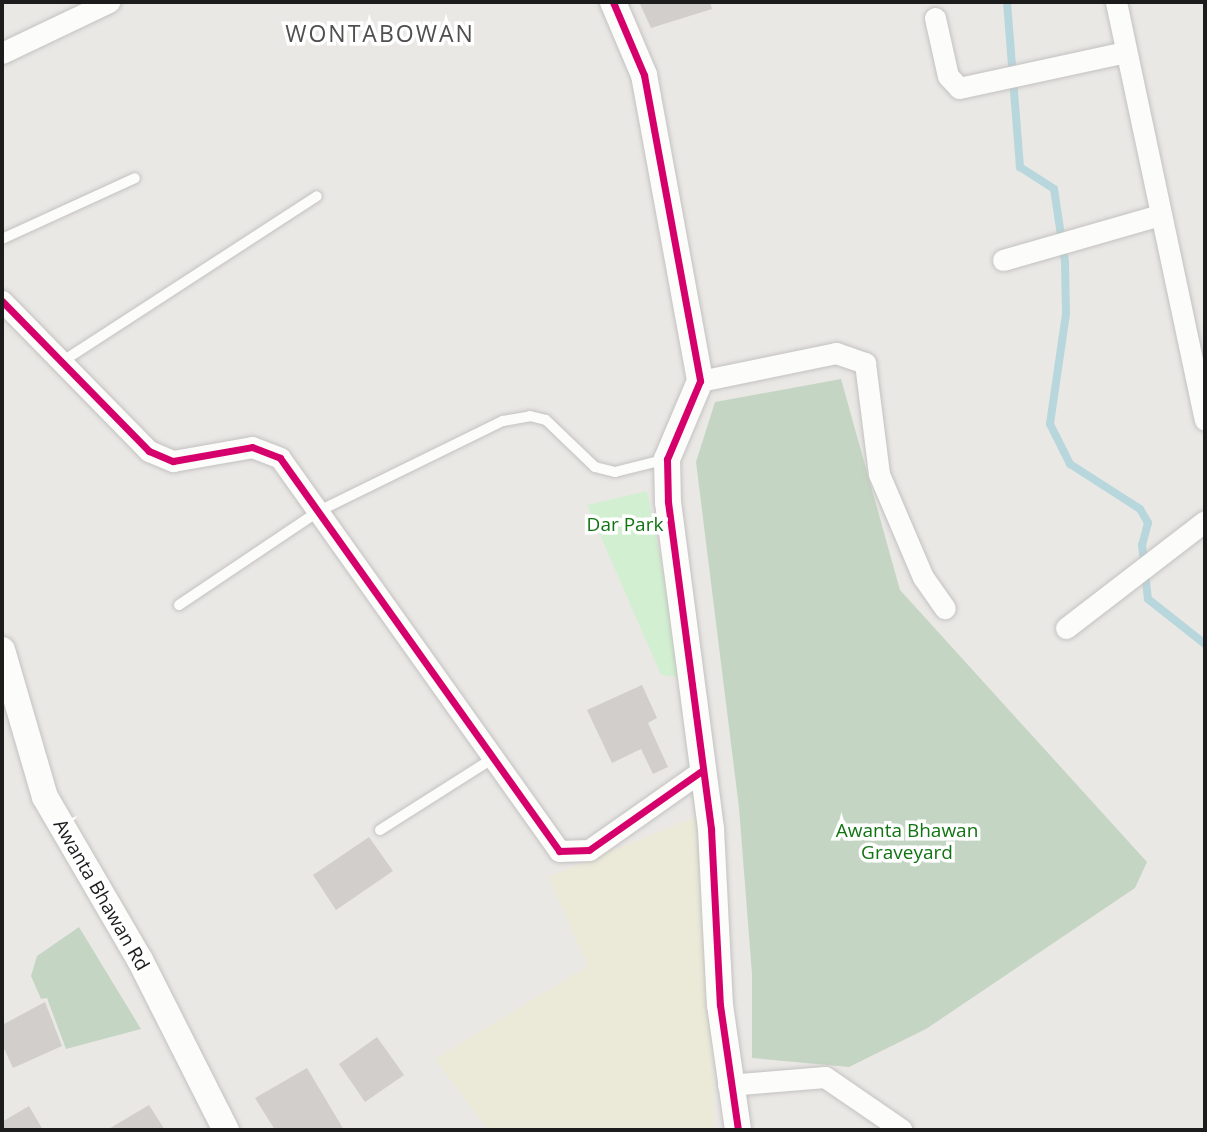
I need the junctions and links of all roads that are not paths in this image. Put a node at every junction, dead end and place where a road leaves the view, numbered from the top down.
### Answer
1 (109, 2) edge
2 (613, 2) edge
3 (1116, 2) edge
4 (935, 18) dead end
5 (1126, 52) junction
6 (2, 53) edge
7 (135, 178) dead end
8 (317, 196) dead end
9 (1160, 215) junction
10 (2, 239) edge
11 (1003, 260) dead end
12 (2, 301) edge
13 (60, 363) junction
14 (700, 381) junction
15 (1205, 420) edge
16 (667, 459) junction
17 (319, 511) junction
18 (1205, 521) edge
19 (179, 605) dead end
20 (945, 608) dead end
21 (1066, 628) dead end
22 (2, 650) edge
23 (492, 759) junction
24 (700, 772) junction
25 (380, 830) dead end
26 (728, 1085) junction
27 (226, 1130) edge
28 (738, 1130) edge
29 (902, 1130) edge

1 - 6 street
2 - 14 street
3 - 5 street
4 - 5 street
5 - 9 street
7 - 10 lane
8 - 13 lane
9 - 11 street
9 - 15 street
12 - 13 street
13 - 17 street
14 - 16 street
14 - 20 street
16 - 17 lane
16 - 24 street
17 - 19 lane
17 - 23 street
18 - 21 street
22 - 27 street, Awanta Bhawan Rd
23 - 24 street
23 - 25 lane
24 - 26 street
26 - 28 street
26 - 29 street

